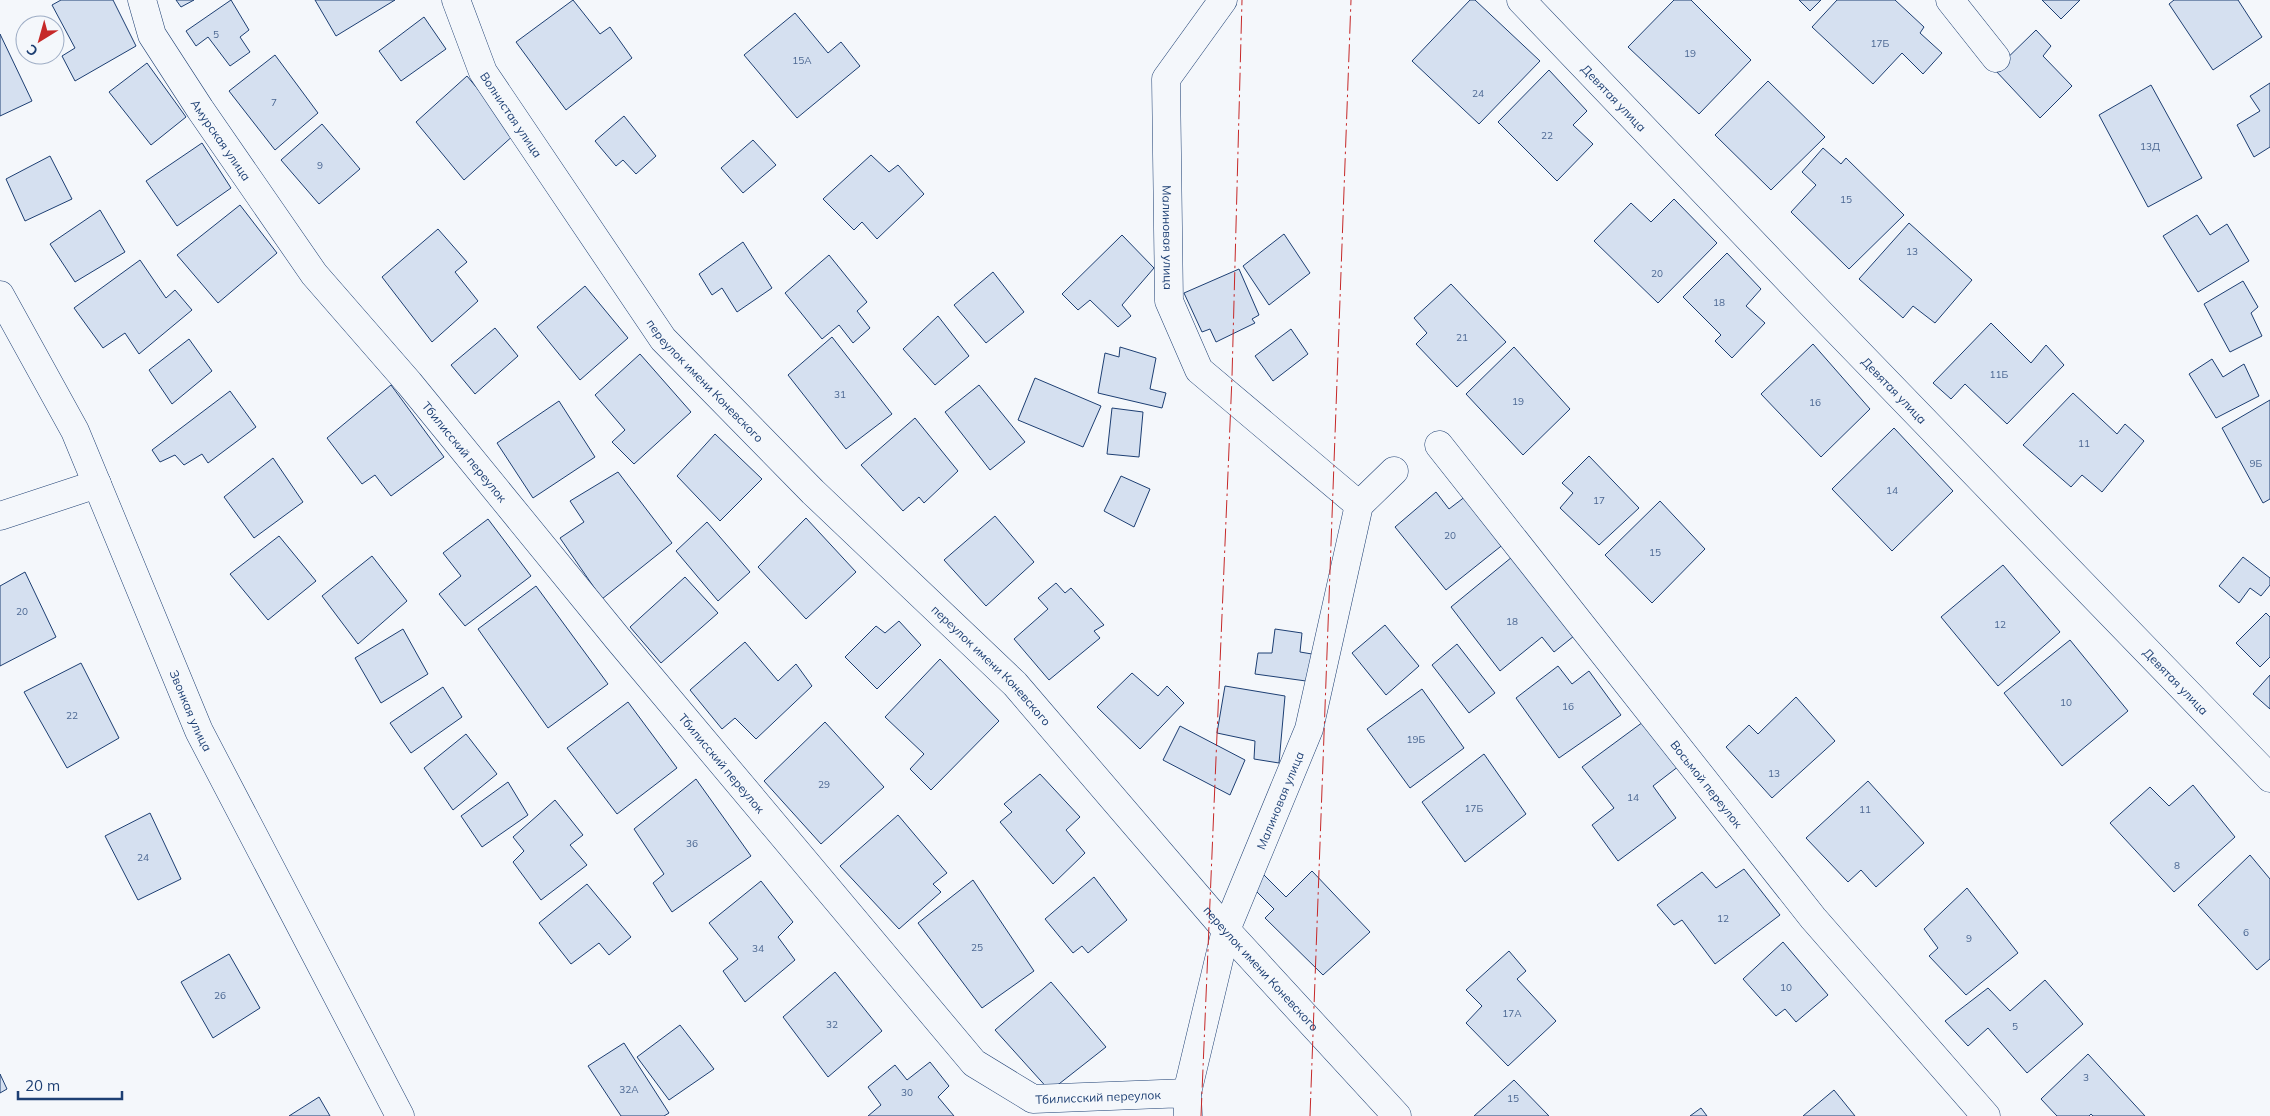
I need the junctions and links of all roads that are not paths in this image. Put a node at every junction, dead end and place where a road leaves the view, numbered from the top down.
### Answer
1 (142, 0) edge
2 (456, 0) edge
3 (1223, 0) edge
4 (1521, 0) edge
5 (1950, 0) edge
6 (1996, 58) dead end
7 (582, 221) joint
8 (314, 274) joint
9 (0, 295) edge
10 (1439, 445) dead end
11 (1394, 471) dead end
12 (97, 484) junction
13 (1359, 505) junction
14 (0, 516) edge
15 (2270, 778) edge
16 (1226, 930) junction
17 (1187, 1104) edge
18 (400, 1116) edge
19 (1397, 1116) edge
20 (1986, 1116) edge

1 - 8 street, Амурская улица
2 - 7 street, Волнистая улица
3 - 13 street, Малиновая улица
4 - 15 street, Девятая улица
5 - 6 street
7 - 16 street, переулок имени Коневского
8 - 17 street, Тбилисский переулок
9 - 12 street, Звонкая улица
10 - 20 street, Восьмой переулок
11 - 13 street
12 - 14 street
12 - 18 street, Звонкая улица
13 - 16 street, Малиновая улица
16 - 17 street, Малиновая улица
16 - 19 street, переулок имени Коневского

